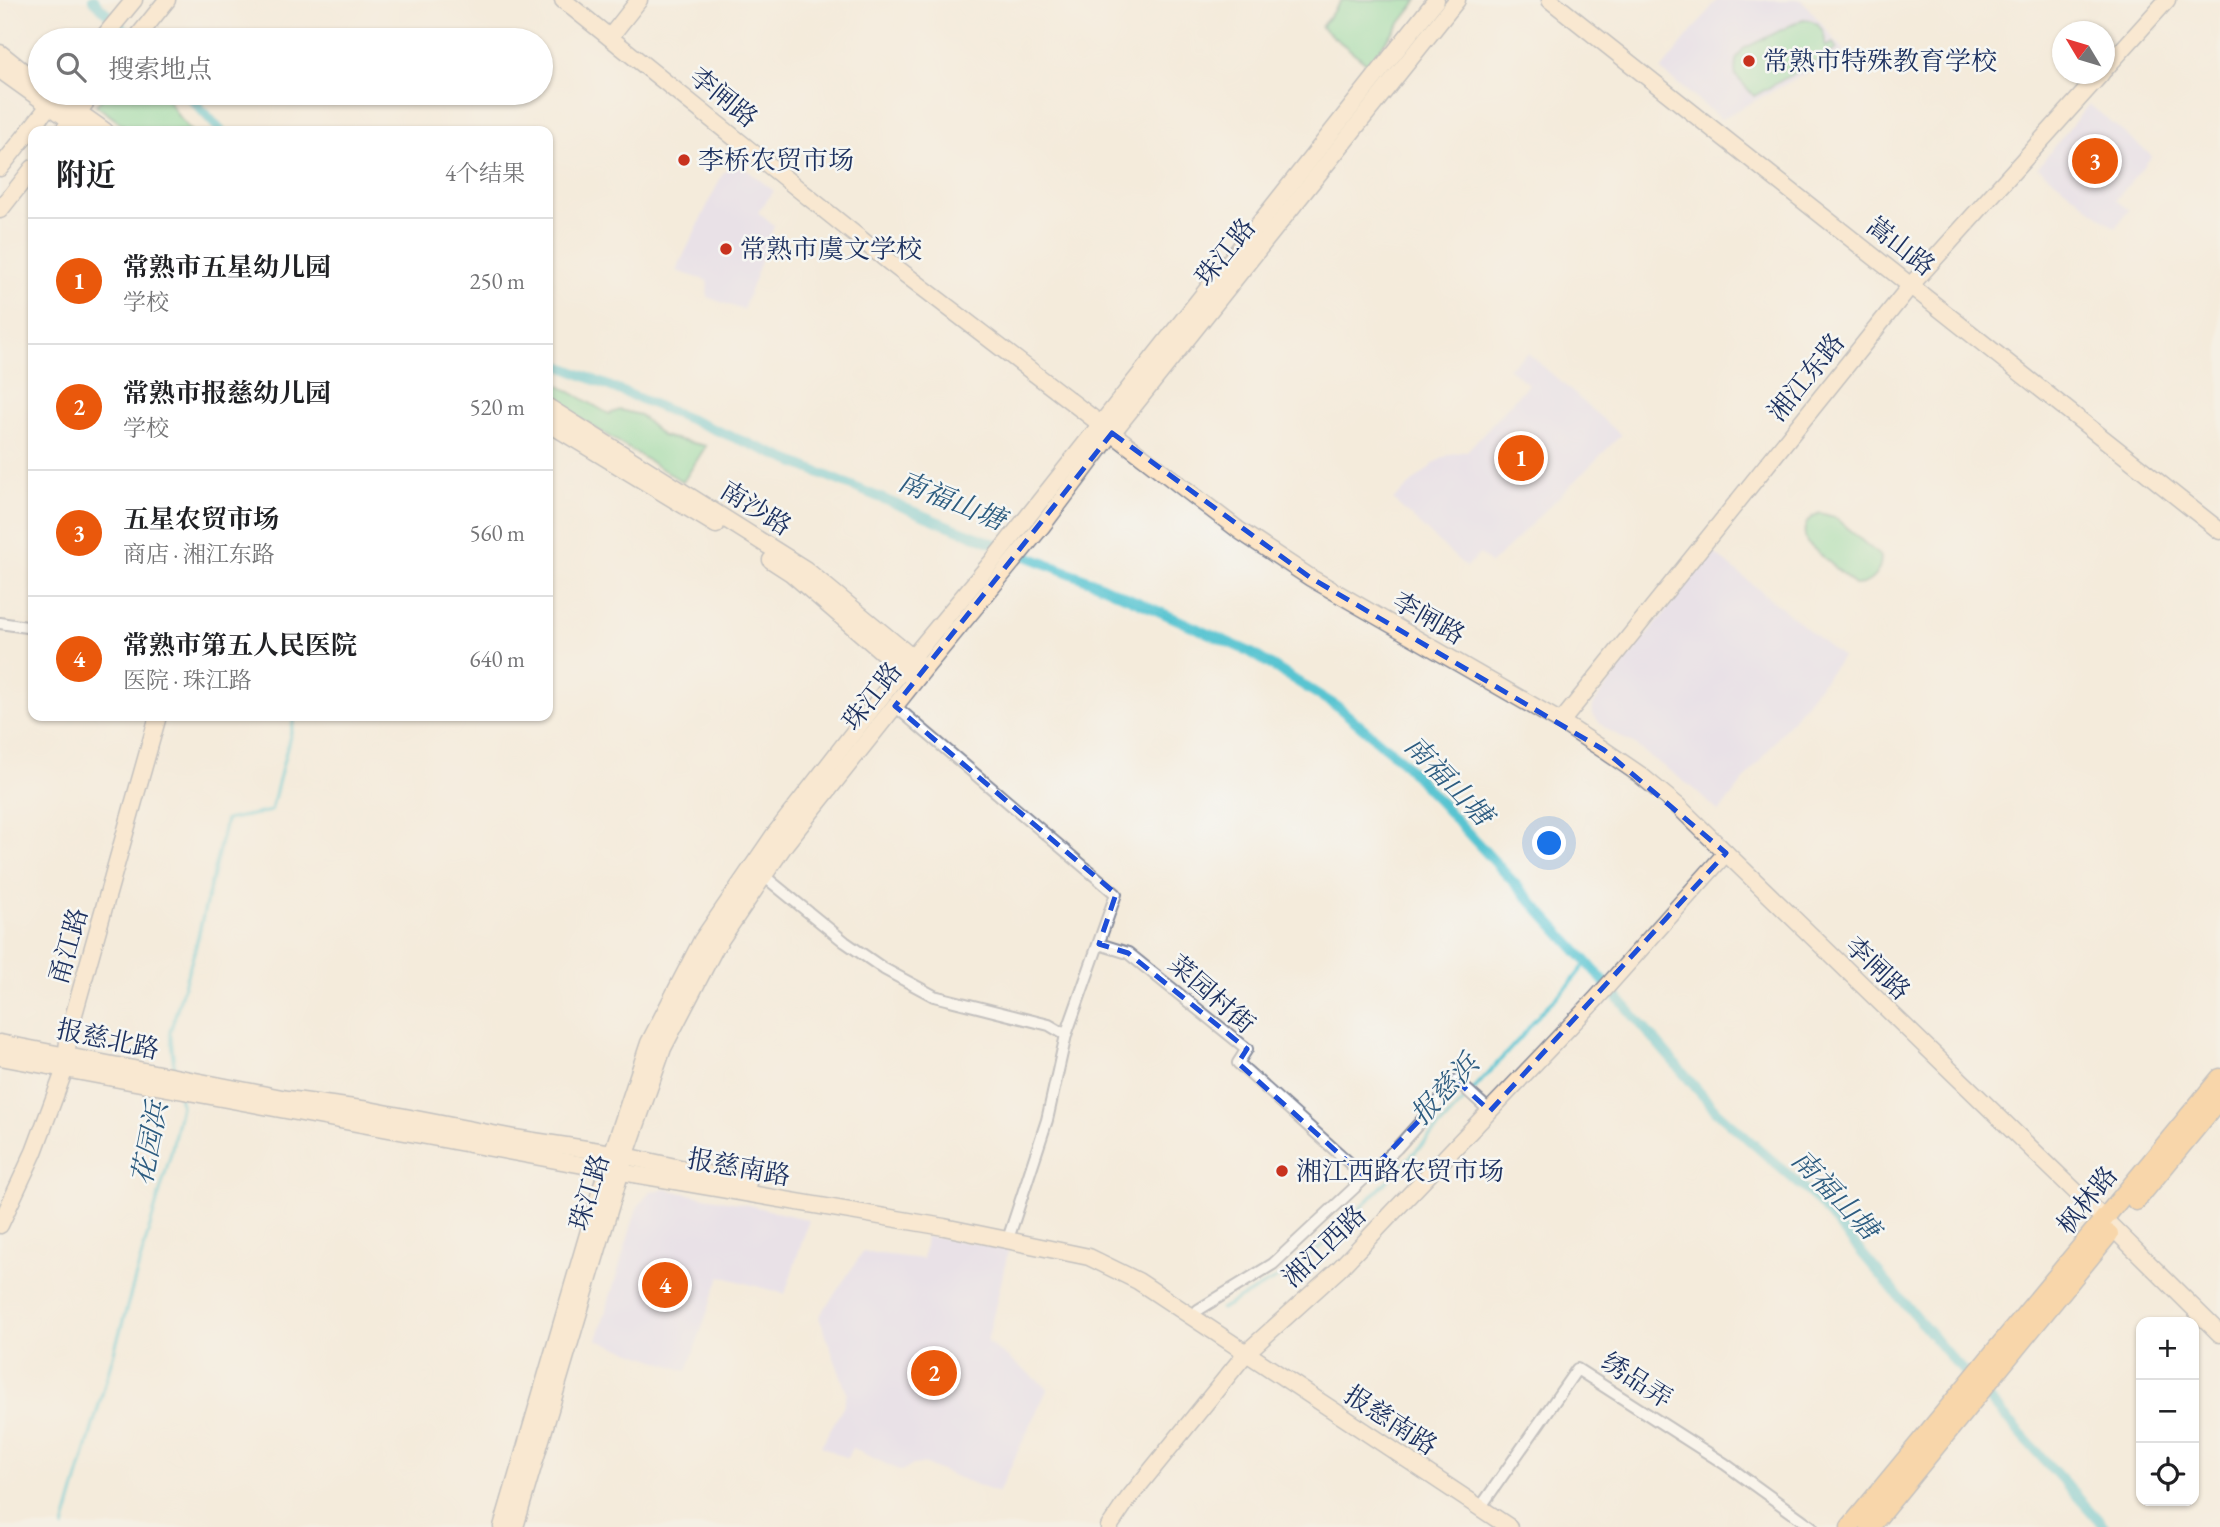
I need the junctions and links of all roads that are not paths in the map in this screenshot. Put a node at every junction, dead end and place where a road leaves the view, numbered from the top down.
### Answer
1 (134, 0) edge
2 (564, 0) edge
3 (639, 0) edge
4 (1436, 0) edge
5 (1457, 0) edge
6 (1550, 0) edge
7 (2167, 0) edge
8 (163, 5) edge
9 (112, 28) edge
10 (145, 28) edge
11 (610, 37) junction
12 (0, 53) edge
13 (2115, 58) edge
14 (0, 70) edge
15 (28, 75) edge
16 (28, 84) edge
17 (2092, 84) edge
18 (47, 105) edge
19 (58, 105) edge
20 (83, 105) edge
21 (70, 122) edge
22 (31, 126) edge
23 (28, 130) edge
24 (0, 168) edge
25 (28, 174) edge
26 (0, 210) edge
27 (1911, 285) junction
28 (553, 410) edge
29 (553, 426) edge
30 (1106, 428) junction
31 (2220, 531) edge
32 (0, 623) edge
33 (28, 627) edge
34 (907, 664) junction
35 (920, 675) junction
36 (895, 706) junction
37 (157, 721) edge
38 (1561, 722) junction
39 (1726, 853) junction
40 (764, 876) junction
41 (1099, 944) junction
42 (1066, 1035) junction
43 (0, 1043) edge
44 (0, 1057) edge
45 (66, 1062) junction
46 (2220, 1077) edge
47 (202, 1089) joint
48 (2220, 1098) edge
49 (1490, 1111) junction
50 (616, 1163) junction
51 (1365, 1177) junction
52 (0, 1224) edge
53 (2109, 1224) junction
54 (1010, 1233) junction
55 (1198, 1310) junction
56 (2220, 1334) edge
57 (1247, 1352) junction
58 (1963, 1402) junction
59 (1480, 1508) junction
60 (502, 1527) edge
61 (515, 1527) edge
62 (1109, 1527) edge
63 (1509, 1527) edge
64 (1812, 1527) edge
65 (1850, 1527) edge
66 (1870, 1527) edge

1 - 9 street
2 - 11 street, 李闸路
3 - 11 street
4 - 30 street, 珠江路
5 - 30 street, 珠江路
6 - 27 street, 嵩山路
7 - 13 street, 湘江东路
8 - 10 street
11 - 30 street, 李闸路
12 - 15 street
14 - 16 street
17 - 27 street, 湘江东路
18 - 22 street
19 - 21 street
20 - 21 street
23 - 24 street
25 - 26 street
27 - 31 street, 嵩山路
27 - 38 street, 湘江东路
28 - 34 street, 南沙路
29 - 34 street, 南沙路
30 - 34 street, 珠江路
30 - 35 street, 珠江路
30 - 38 street, 李闸路
32 - 33 street
34 - 35 street, 南沙路
34 - 50 street, 珠江路
35 - 36 street, 珠江路
36 - 40 street, 珠江路
36 - 41 street
37 - 45 street, 甬江路
38 - 39 street, 李闸路
39 - 49 street, 湘江西路
39 - 53 street, 李闸路
40 - 42 street
40 - 50 street, 珠江路
41 - 42 street
41 - 51 street, 菜园村街
42 - 54 street
43 - 45 street, 报慈北路
44 - 45 street, 报慈北路
45 - 47 street, 报慈北路
45 - 52 street, 甬江路
46 - 53 main road, 枫林路
47 - 50 street, 报慈南路
48 - 53 main road, 枫林路
49 - 51 street
49 - 57 street, 湘江西路
50 - 54 street, 报慈南路
50 - 57 street, 报慈南路
50 - 60 street, 珠江路
50 - 61 street, 珠江路
51 - 55 street
53 - 56 street, 李闸路
53 - 58 main road, 枫林路
54 - 55 street, 报慈南路
55 - 57 street, 报慈南路
57 - 59 street, 报慈南路
57 - 62 street, 湘江西路
58 - 65 main road
58 - 66 main road
59 - 63 street, 报慈南路
59 - 64 street, 绣品弄

